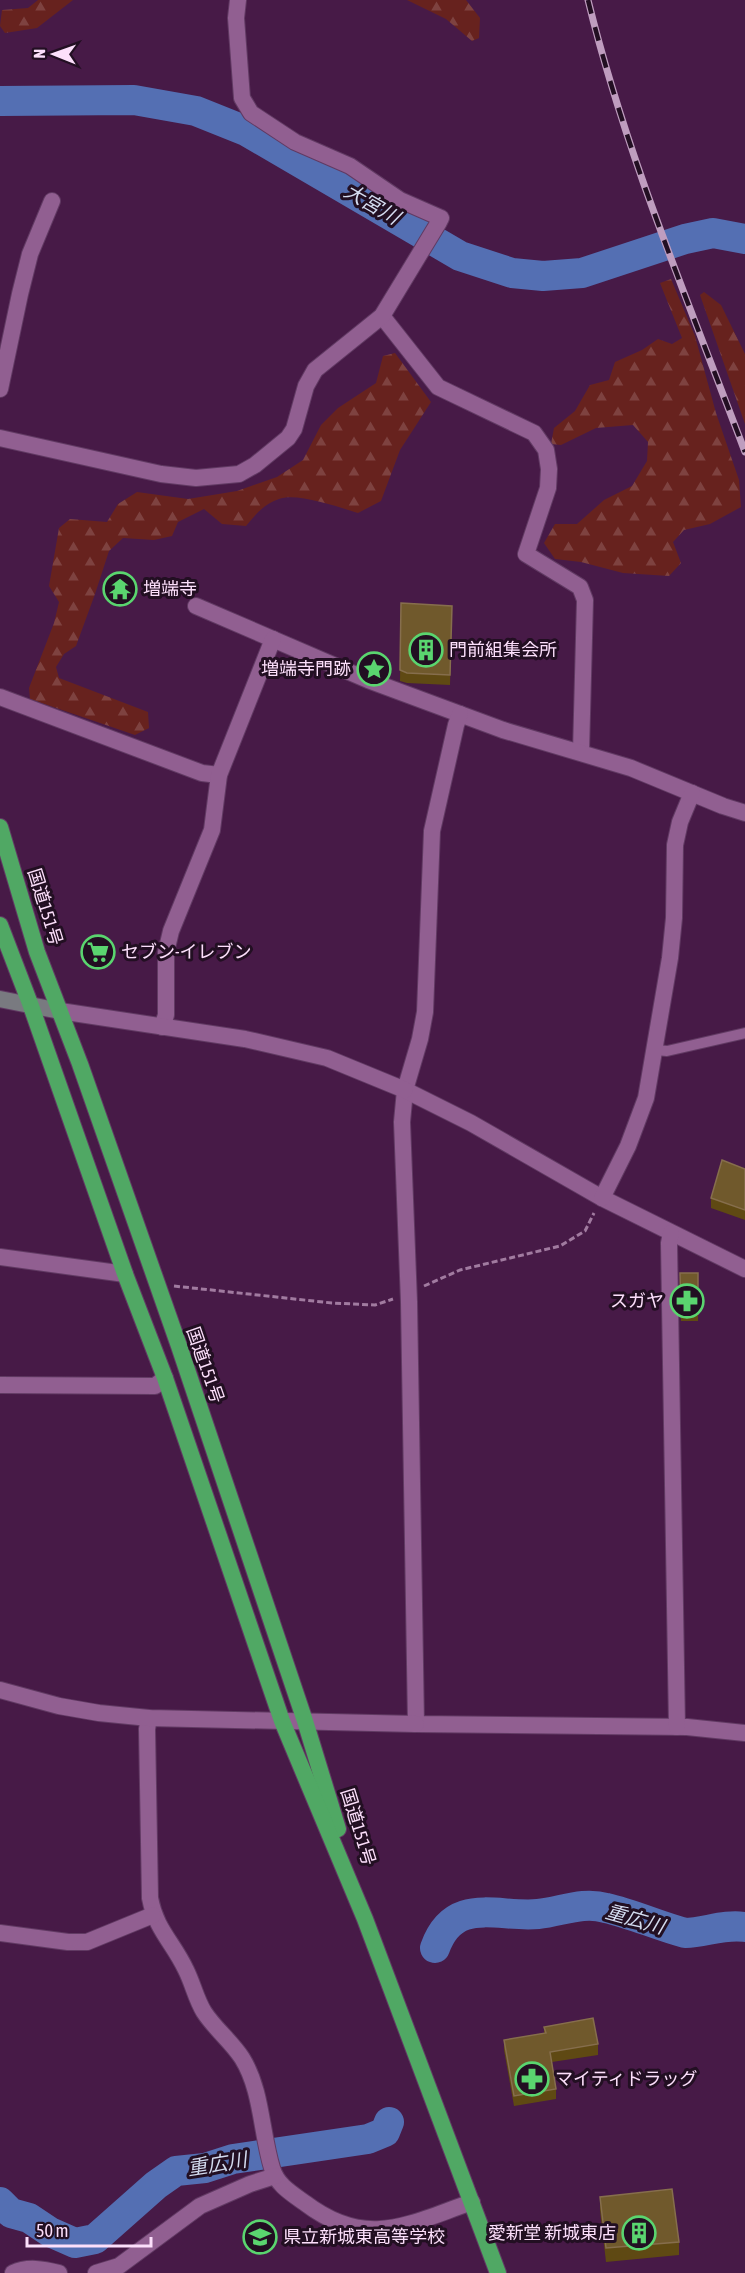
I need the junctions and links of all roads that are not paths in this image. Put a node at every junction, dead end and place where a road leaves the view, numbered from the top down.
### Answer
1 (238, 0) edge
2 (52, 201) dead end
3 (382, 316) junction
4 (0, 389) edge
5 (0, 438) edge
6 (196, 606) dead end
7 (273, 639) junction
8 (0, 697) edge
9 (460, 714) junction
10 (581, 752) junction
11 (219, 775) junction
12 (692, 793) junction
13 (745, 813) edge
14 (0, 827) edge
15 (0, 925) edge
16 (0, 999) edge
17 (31, 1006) junction
18 (60, 1011) junction
19 (162, 1027) junction
20 (745, 1034) edge
21 (656, 1050) junction
22 (405, 1090) junction
23 (602, 1198) junction
24 (671, 1233) junction
25 (0, 1257) edge
26 (745, 1269) edge
27 (125, 1275) junction
28 (165, 1378) junction
29 (0, 1385) edge
30 (0, 1690) edge
31 (149, 1718) junction
32 (282, 1721) junction
33 (304, 1721) junction
34 (416, 1724) junction
35 (677, 1727) junction
36 (745, 1734) edge
37 (153, 1915) junction
38 (365, 1919) junction
39 (0, 1933) edge
40 (273, 2171) junction
41 (472, 2202) junction
42 (13, 2273) edge
43 (59, 2273) edge
44 (96, 2273) edge
45 (498, 2273) edge

1 - 3 street
2 - 4 street
3 - 5 street
3 - 10 street
6 - 7 street
7 - 9 street
7 - 11 street
8 - 11 street
9 - 10 street
9 - 22 street
10 - 12 street
11 - 19 street
12 - 13 street
12 - 21 street
14 - 18 highway, 国道151号
15 - 17 highway, 国道151号
16 - 17 main road
17 - 18 main road
17 - 27 highway, 国道151号
18 - 19 street
18 - 33 highway, 国道151号
19 - 22 street
20 - 21 lane
21 - 23 street
22 - 23 street
22 - 34 street
23 - 24 street
24 - 26 street
24 - 35 street
25 - 27 street
27 - 28 highway, 国道151号
28 - 29 street
28 - 32 highway, 国道151号
30 - 31 street
31 - 32 street
31 - 37 street
32 - 33 street
32 - 38 highway, 国道151号
33 - 34 street
33 - 38 highway, 国道151号
34 - 35 street
35 - 36 street
37 - 39 street
37 - 40 street
38 - 41 highway, 国道151号
40 - 41 street
40 - 44 street
41 - 45 highway, 国道151号
42 - 43 street

